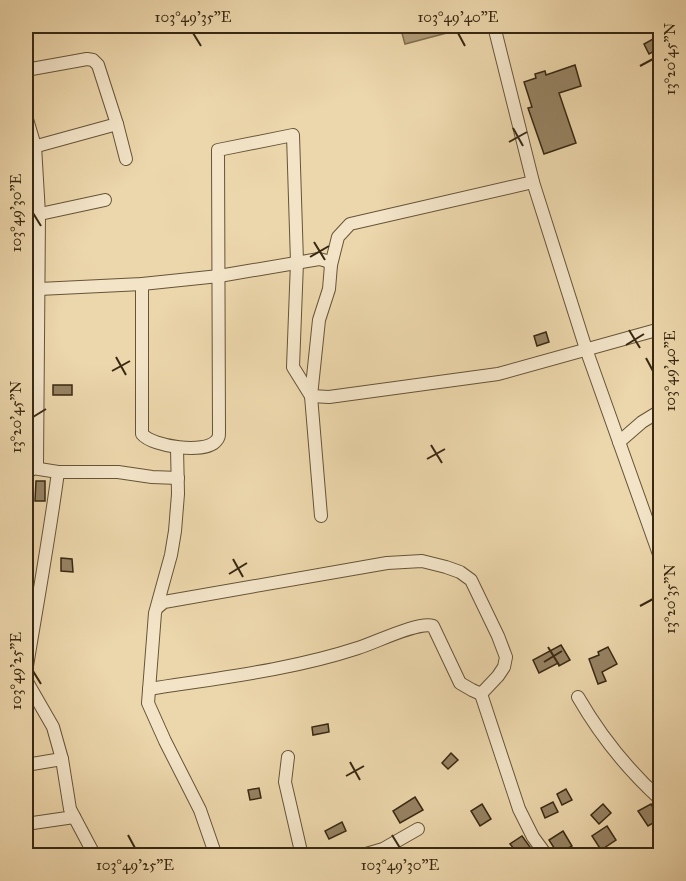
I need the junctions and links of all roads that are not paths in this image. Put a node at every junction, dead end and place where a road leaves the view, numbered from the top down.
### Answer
1 (494, 26) edge
2 (26, 70) edge
3 (26, 116) edge
4 (117, 124) junction
5 (30, 147) edge
6 (126, 159) dead end
7 (533, 182) junction
8 (105, 200) dead end
9 (39, 214) junction
10 (26, 217) edge
11 (297, 262) junction
12 (331, 265) junction
13 (219, 276) junction
14 (142, 284) junction
15 (39, 289) junction
16 (38, 320) junction
17 (26, 322) edge
18 (660, 328) edge
19 (586, 349) junction
20 (311, 396) junction
21 (660, 411) edge
22 (619, 442) junction
23 (177, 448) junction
24 (29, 470) edge
25 (58, 472) junction
26 (178, 478) junction
27 (321, 516) dead end
28 (660, 557) edge
29 (158, 607) junction
30 (26, 672) edge
31 (26, 681) edge
32 (150, 689) junction
33 (482, 694) junction
34 (578, 697) dead end
35 (39, 704) junction
36 (26, 706) edge
37 (288, 757) dead end
38 (62, 759) junction
39 (26, 765) edge
40 (660, 799) edge
41 (74, 817) junction
42 (26, 824) edge
43 (418, 829) dead end
44 (95, 855) edge
45 (216, 855) edge
46 (302, 855) edge
47 (359, 855) edge
48 (547, 855) edge

1 - 7 street
2 - 4 street
3 - 5 street
4 - 5 street
4 - 6 street
5 - 9 street
7 - 12 street
7 - 19 street
8 - 9 street
9 - 10 street
9 - 15 street
11 - 12 street
11 - 13 street
11 - 13 street
11 - 20 street
12 - 20 street
13 - 14 street
13 - 23 street
14 - 15 street
14 - 23 street
15 - 16 street
16 - 17 street
16 - 24 street
18 - 19 street
19 - 20 street
19 - 22 street
20 - 27 street
21 - 22 street
22 - 28 street
23 - 26 street
24 - 25 street
25 - 26 street
25 - 30 street
26 - 29 street
29 - 32 street
29 - 33 street
31 - 35 street
32 - 33 street
32 - 45 street
33 - 48 street
34 - 40 street
35 - 36 street
35 - 38 street
37 - 46 street
38 - 39 street
38 - 41 street
41 - 42 street
41 - 44 street
43 - 47 street

